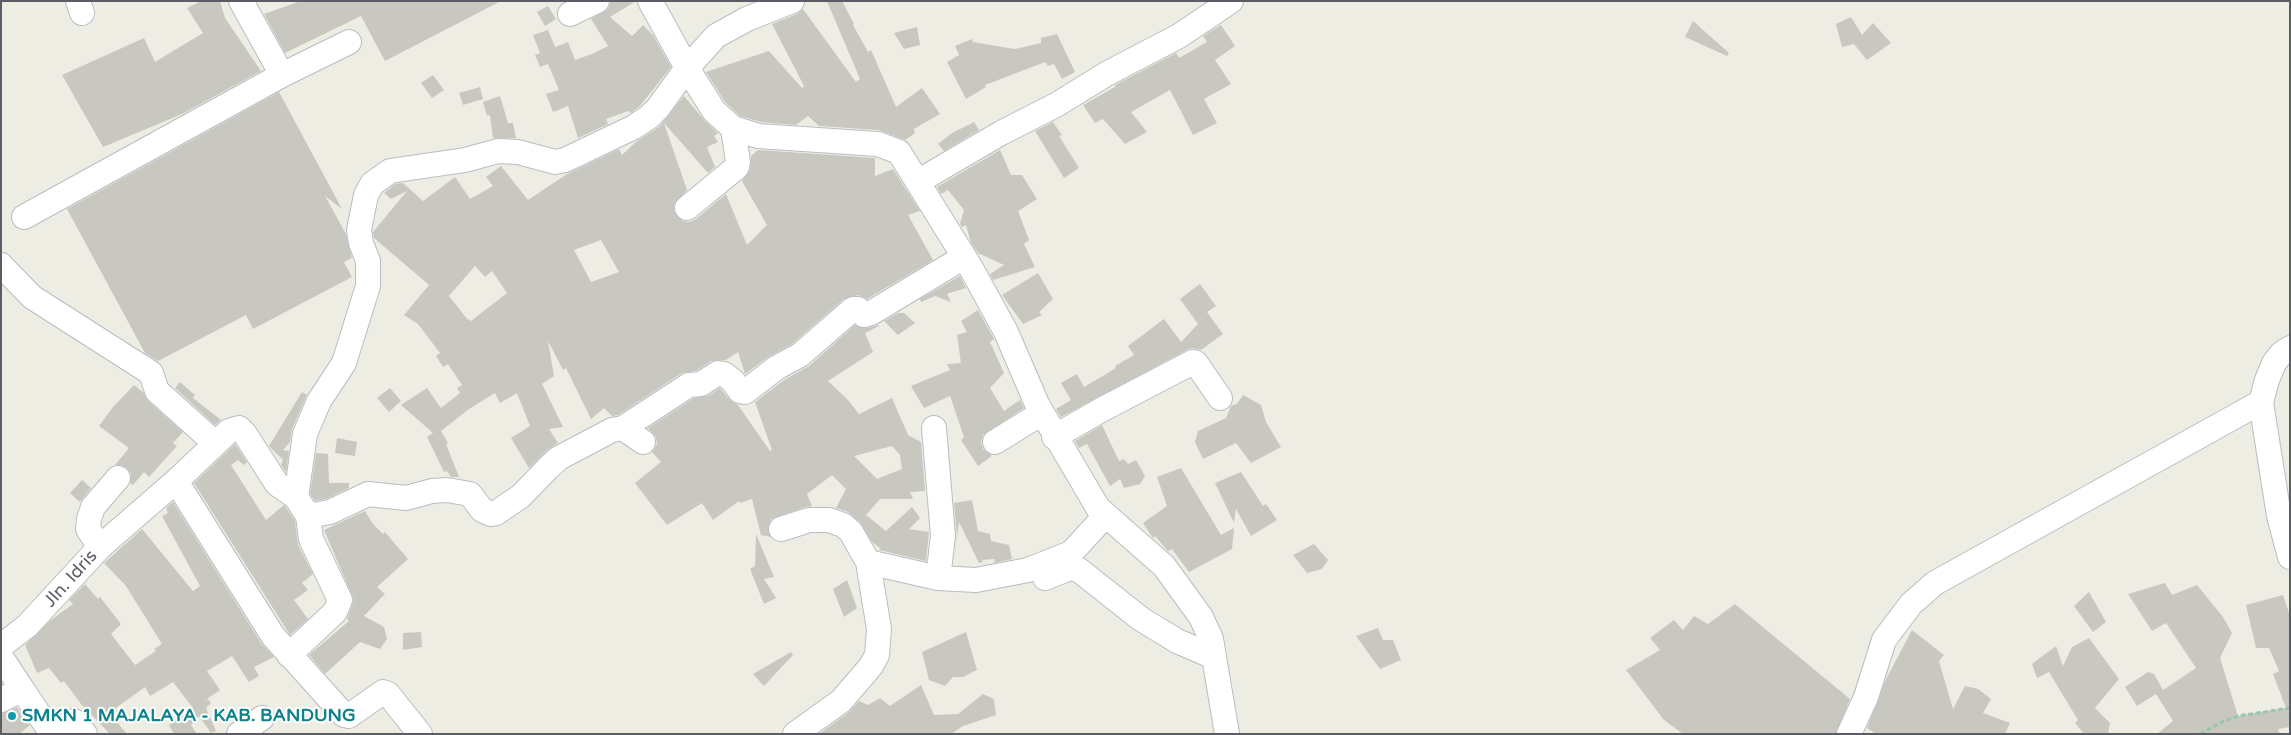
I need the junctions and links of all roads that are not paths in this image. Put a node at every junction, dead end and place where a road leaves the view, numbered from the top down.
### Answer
1 (241, 1) edge
2 (597, 1) edge
3 (650, 1) edge
4 (792, 1) edge
5 (1229, 2) edge
6 (570, 14) dead end
7 (349, 42) dead end
8 (687, 68) junction
9 (282, 75) junction
10 (733, 128) junction
11 (919, 181) junction
12 (687, 208) dead end
13 (24, 217) dead end
14 (964, 257) junction
15 (1, 265) edge
16 (2290, 348) edge
17 (1220, 398) dead end
18 (2261, 402) junction
19 (1042, 413) junction
20 (623, 428) junction
21 (934, 428) dead end
22 (1054, 437) junction
23 (642, 442) dead end
24 (995, 442) dead end
25 (215, 443) junction
26 (118, 478) dead end
27 (176, 481) junction
28 (302, 507) junction
29 (1105, 516) junction
30 (781, 529) dead end
31 (100, 547) junction
32 (2290, 557) edge
33 (868, 562) junction
34 (938, 578) junction
35 (985, 591) dead end
36 (1, 646) edge
37 (289, 655) junction
38 (1, 657) edge
39 (1214, 657) junction
40 (11, 694) edge
41 (262, 718) dead end
42 (53, 734) edge
43 (86, 734) edge
44 (239, 734) edge
45 (420, 734) edge
46 (795, 734) edge
47 (1226, 734) edge
48 (1849, 734) edge

1 - 9 street
2 - 6 street
3 - 8 street
4 - 8 street
5 - 11 street
7 - 9 street
8 - 10 street
8 - 28 street
9 - 13 street
10 - 11 street
10 - 12 street
11 - 14 street
14 - 19 street
14 - 20 street
15 - 25 street
16 - 18 street
17 - 22 street
18 - 32 street
18 - 48 street
19 - 22 street
19 - 24 street
20 - 23 street
20 - 28 street
21 - 34 street
22 - 29 street
25 - 27 street
25 - 28 street
26 - 31 street, Jln. Idris
27 - 31 street
27 - 37 street
28 - 37 street
29 - 34 street
29 - 39 street
30 - 33 street
31 - 36 street, Jln. Idris
33 - 34 street
33 - 46 street
35 - 39 street
37 - 45 street
38 - 40 street
39 - 47 street
40 - 42 street
41 - 44 street
42 - 43 street

